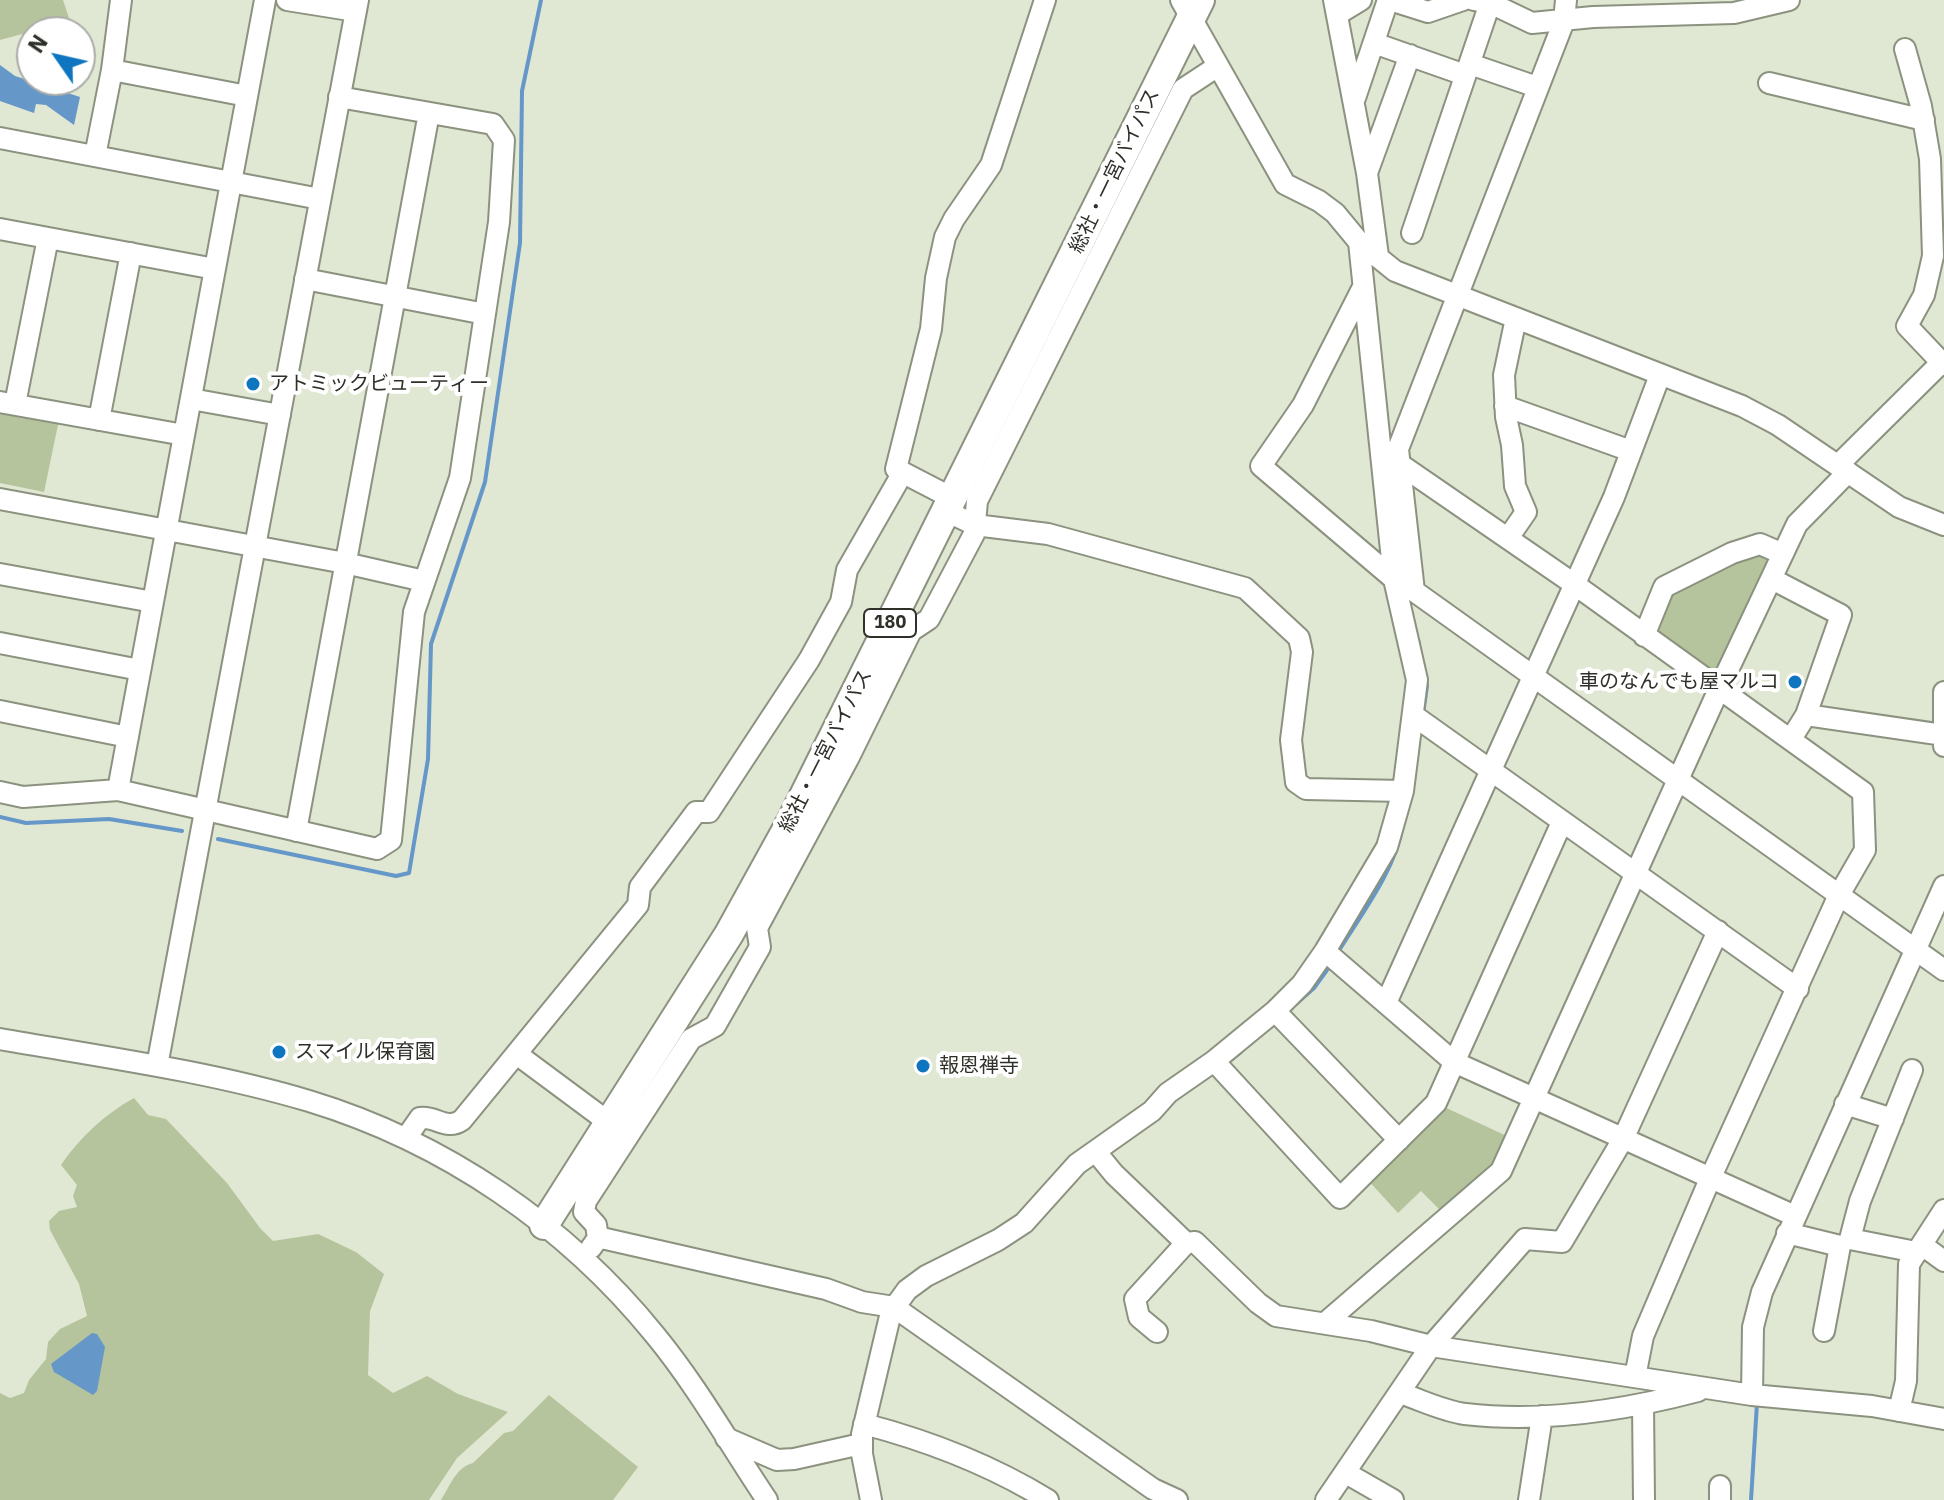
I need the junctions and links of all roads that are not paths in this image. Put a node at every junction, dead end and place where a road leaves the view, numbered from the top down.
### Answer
1 (121, 0) edge
2 (265, 0) edge
3 (287, 0) edge
4 (1045, 0) edge
5 (1361, 0) edge
6 (1389, 0) edge
7 (1463, 0) edge
8 (1566, 0) edge
9 (1789, 0) edge
10 (1482, 1) edge
11 (1751, 5) edge
12 (357, 6) edge
13 (1190, 6) edge
14 (1336, 7) edge
15 (1564, 21) junction
16 (1374, 43) junction
17 (1905, 49) dead end
18 (1410, 55) junction
19 (1218, 66) junction
20 (112, 70) junction
21 (1468, 70) junction
22 (1769, 83) dead end
23 (1537, 87) junction
24 (247, 96) junction
25 (339, 97) junction
26 (1354, 100) junction
27 (429, 113) junction
28 (1924, 120) junction
29 (0, 138) edge
30 (95, 156) junction
31 (1937, 159) edge
32 (1367, 173) junction
33 (231, 183) junction
34 (320, 199) junction
35 (0, 229) edge
36 (1412, 233) dead end
37 (48, 238) junction
38 (1368, 249) junction
39 (131, 253) junction
40 (215, 269) junction
41 (305, 279) junction
42 (1362, 289) junction
43 (1458, 295) junction
44 (394, 296) junction
45 (485, 314) junction
46 (1516, 318) junction
47 (1942, 364) edge
48 (1660, 375) junction
49 (191, 399) junction
50 (7, 403) edge
51 (1505, 406) junction
52 (280, 415) junction
53 (99, 420) junction
54 (184, 435) junction
55 (1631, 451) junction
56 (1401, 465) junction
57 (1843, 468) junction
58 (902, 474) junction
59 (0, 499) edge
60 (949, 504) junction
61 (975, 525) junction
62 (1944, 525) edge
63 (166, 530) junction
64 (1508, 538) junction
65 (256, 547) junction
66 (1783, 554) junction
67 (345, 563) junction
68 (0, 574) edge
69 (1772, 579) junction
70 (424, 581) junction
71 (1574, 584) junction
72 (1404, 587) junction
73 (153, 602) junction
74 (1644, 636) junction
75 (0, 643) edge
76 (140, 670) junction
77 (1532, 677) junction
78 (1719, 689) junction
79 (1944, 692) edge
80 (0, 711) edge
81 (1806, 715) junction
82 (1419, 719) junction
83 (128, 737) junction
84 (1791, 739) junction
85 (1944, 739) edge
86 (1490, 770) junction
87 (1680, 780) junction
88 (118, 790) junction
89 (1403, 791) junction
90 (0, 792) edge
91 (206, 812) junction
92 (1562, 822) junction
93 (296, 831) junction
94 (1637, 873) junction
95 (1944, 886) edge
96 (1839, 895) junction
97 (1718, 931) junction
98 (1920, 953) junction
99 (1332, 957) junction
100 (1944, 970) edge
101 (1798, 989) junction
102 (1386, 1003) junction
103 (1279, 1015) junction
104 (0, 1039) edge
105 (518, 1055) junction
106 (1454, 1062) junction
107 (157, 1066) junction
108 (1219, 1066) junction
109 (1912, 1070) dead end
110 (1532, 1098) junction
111 (1845, 1104) junction
112 (1893, 1119) junction
113 (619, 1130) junction
114 (406, 1138) junction
115 (1623, 1139) junction
116 (1399, 1140) junction
117 (1096, 1152) junction
118 (1710, 1179) junction
119 (1944, 1210) edge
120 (544, 1225) junction
121 (1791, 1225) junction
122 (598, 1238) junction
123 (1186, 1243) junction
124 (1919, 1249) junction
125 (583, 1258) junction
126 (1944, 1261) edge
127 (894, 1307) junction
128 (1325, 1323) junction
129 (1824, 1331) dead end
130 (1157, 1332) dead end
131 (1431, 1346) junction
132 (1635, 1377) junction
133 (1708, 1389) junction
134 (1400, 1393) junction
135 (1756, 1396) junction
136 (1643, 1404) junction
137 (1899, 1411) junction
138 (1542, 1416) junction
139 (1944, 1419) edge
140 (867, 1430) junction
141 (726, 1438) junction
142 (1346, 1473) junction
143 (1150, 1494) edge
144 (767, 1500) edge
145 (871, 1500) edge
146 (1048, 1500) edge
147 (1177, 1500) edge
148 (1326, 1500) edge
149 (1393, 1500) edge
150 (1529, 1500) edge
151 (1644, 1500) edge

1 - 20 street
2 - 24 street
3 - 12 street
4 - 58 street
5 - 14 street
6 - 7 street
6 - 16 street
8 - 15 street
9 - 11 street
10 - 15 street
10 - 21 street
11 - 15 street
12 - 25 street
13 - 19 street
13 - 60 highway, 総社・一宮バイパス / 180
14 - 26 street
15 - 23 street
16 - 18 street
16 - 26 street
17 - 28 street
18 - 21 street
18 - 32 street
19 - 38 street
19 - 61 street
20 - 24 street
20 - 30 street
21 - 23 street
21 - 36 street
22 - 28 street
23 - 43 street
24 - 33 street
25 - 27 street
25 - 34 street
26 - 32 street
27 - 44 street
27 - 45 street
28 - 31 street
29 - 30 street
30 - 33 street
31 - 47 street
32 - 38 street
33 - 34 street
33 - 40 street
34 - 41 street
35 - 37 street
37 - 39 street
37 - 50 street
38 - 42 street
38 - 43 street
39 - 40 street
39 - 53 street
40 - 49 street
41 - 44 street
41 - 52 street
42 - 72 street
42 - 72 street
43 - 46 street
43 - 56 street
44 - 45 street
44 - 67 street
45 - 70 street
46 - 48 street
46 - 51 street
47 - 57 street
48 - 55 street
48 - 57 street
49 - 52 street
49 - 54 street
50 - 53 street
51 - 55 street
51 - 64 street
52 - 65 street
53 - 54 street
54 - 63 street
55 - 71 street
56 - 64 street
56 - 72 street
57 - 62 street
57 - 66 street
58 - 60 street
58 - 105 street
59 - 63 street
60 - 61 street
60 - 113 highway, 総社・一宮バイパス / 180
61 - 89 street
61 - 113 street
63 - 65 street
63 - 73 street
64 - 71 street
65 - 67 street
65 - 91 street
66 - 69 street
66 - 74 street
67 - 70 street
67 - 93 street
68 - 73 street
69 - 78 street
69 - 81 street
70 - 93 street
71 - 74 street
71 - 77 street
72 - 77 street
72 - 82 street
73 - 76 street
74 - 78 street
75 - 76 street
76 - 83 street
77 - 86 street
77 - 87 street
78 - 84 street
78 - 87 street
79 - 85 street
80 - 83 street
81 - 84 street
81 - 85 street
82 - 86 street
82 - 89 street
83 - 88 street
84 - 96 street
86 - 92 street
86 - 102 street
87 - 94 street
87 - 96 street
88 - 90 street
88 - 91 street
89 - 99 street
91 - 93 street
91 - 107 street
92 - 94 street
92 - 106 street
94 - 97 street
94 - 110 street
95 - 98 street
96 - 98 street
96 - 101 street
97 - 101 street
97 - 115 street
98 - 100 street
98 - 111 street
99 - 102 street
99 - 103 street
101 - 118 street
102 - 106 street
103 - 108 street
103 - 116 street
104 - 107 street
105 - 113 street
105 - 114 street
106 - 110 street
106 - 116 street
107 - 114 street
108 - 116 street
108 - 117 street
109 - 112 street
110 - 115 street
110 - 128 street
111 - 112 street
111 - 121 street
112 - 124 street
113 - 120 highway, 総社・一宮バイパス / 180
113 - 122 street
114 - 120 street
115 - 118 street
115 - 131 street
117 - 123 street
117 - 127 street
118 - 121 street
118 - 132 street
119 - 124 street
120 - 125 street
121 - 129 street
121 - 135 street
122 - 125 street
122 - 127 street
123 - 128 street
123 - 130 street
124 - 126 street
124 - 137 street
125 - 141 street
127 - 140 street
127 - 143 street
128 - 131 street
131 - 132 street
131 - 134 street
132 - 133 street
133 - 135 street
133 - 136 street
134 - 138 street
134 - 142 street
135 - 137 street
136 - 138 street
136 - 151 street
137 - 139 street
138 - 150 street
140 - 141 street
140 - 145 street
140 - 146 street
141 - 144 street
142 - 148 street
142 - 149 street
143 - 147 street

